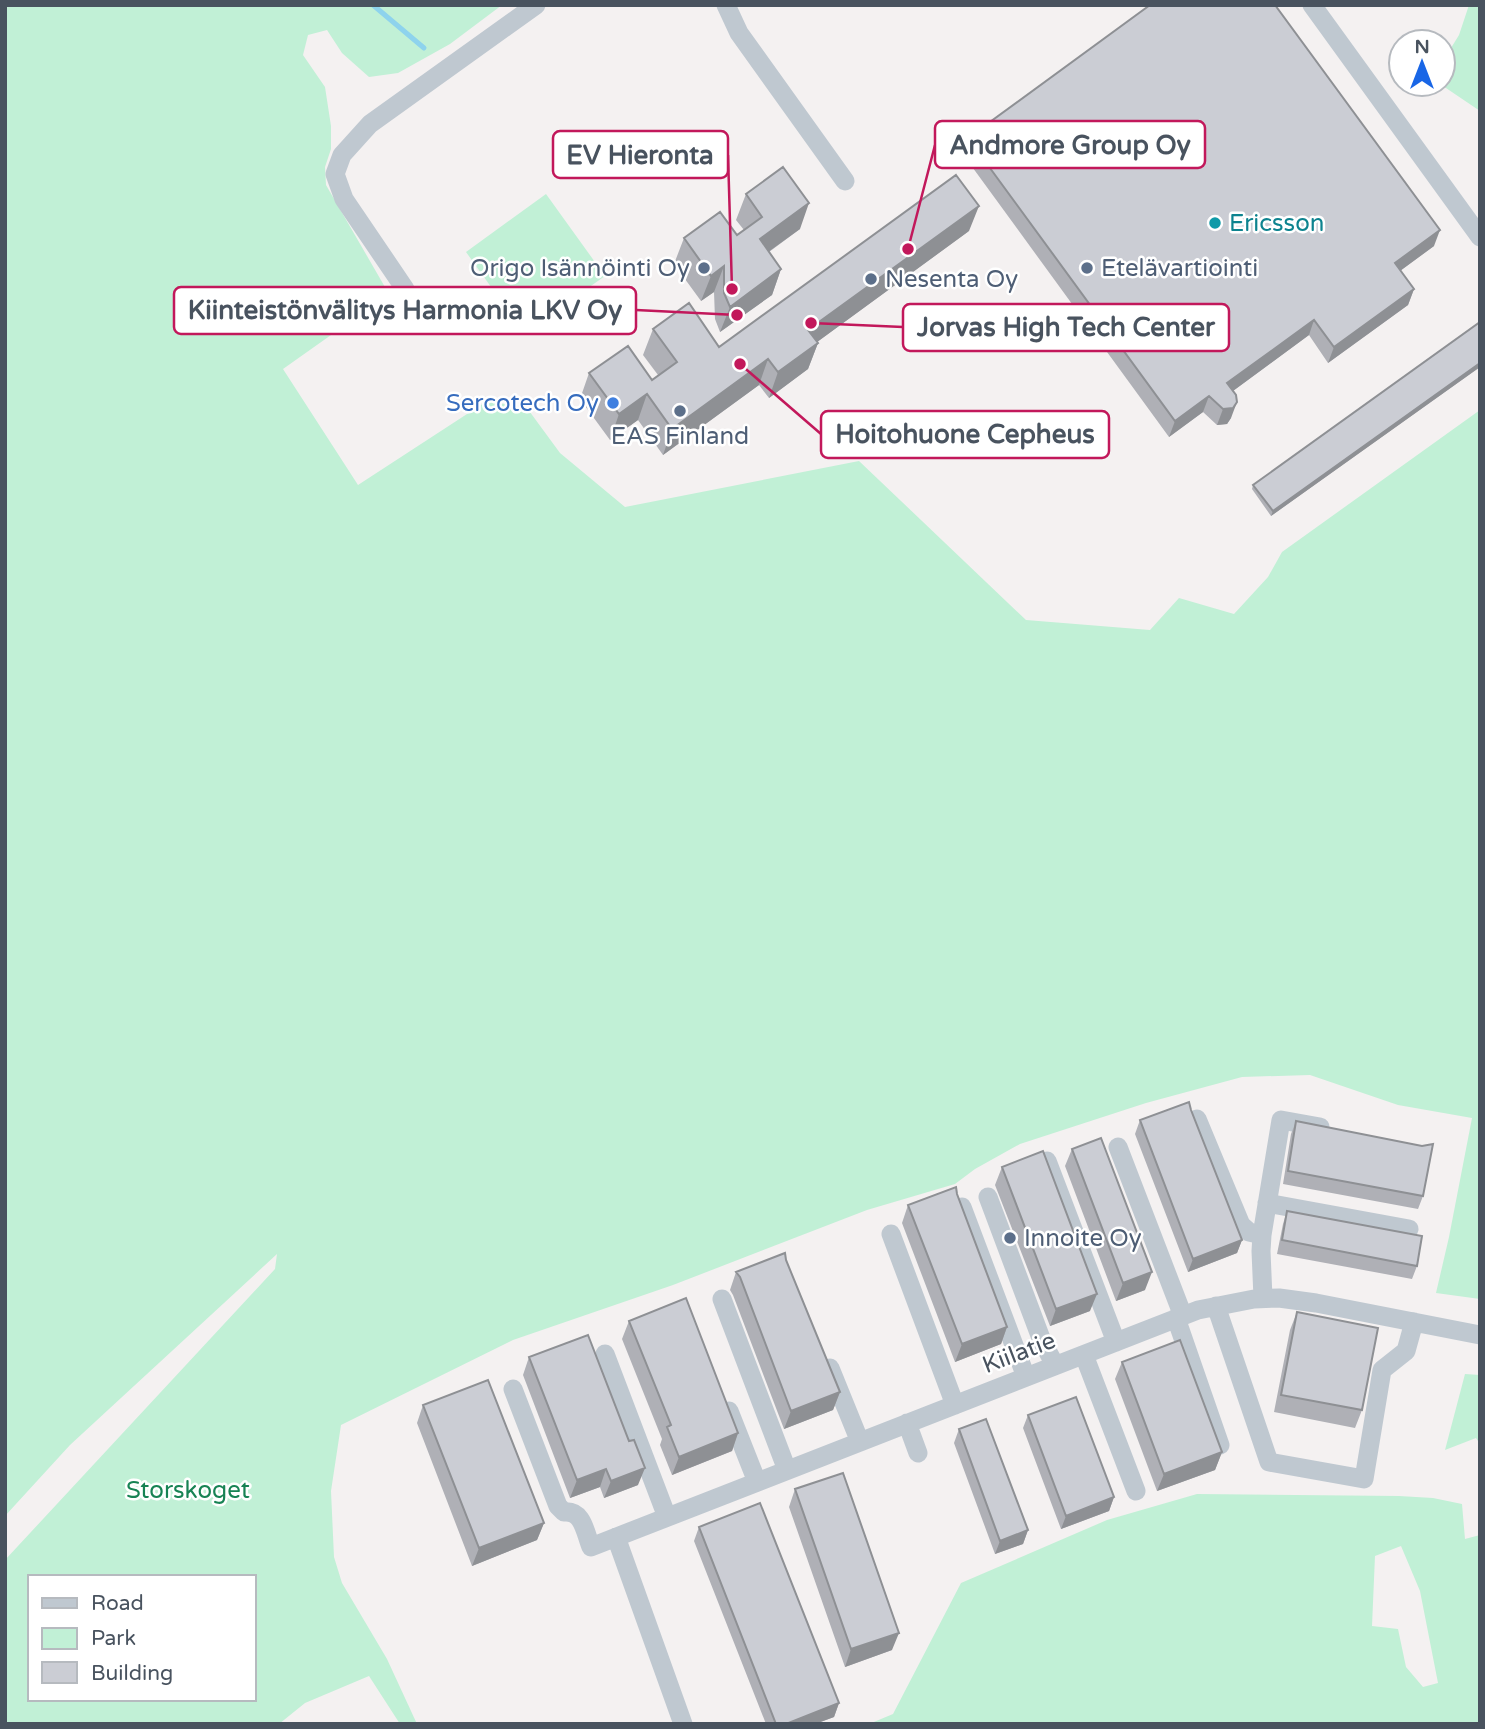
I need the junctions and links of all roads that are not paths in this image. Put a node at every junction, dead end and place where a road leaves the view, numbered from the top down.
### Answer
1 (536, 5) edge
2 (726, 5) edge
3 (1312, 5) edge
4 (845, 181) dead end
5 (1480, 237) edge
6 (405, 289) dead end
7 (1197, 1119) edge
8 (1344, 1132) edge
9 (1118, 1147) dead end
10 (1047, 1161) edge
11 (988, 1197) dead end
12 (1267, 1203) junction
13 (962, 1207) edge
14 (1409, 1229) dead end
15 (891, 1234) dead end
16 (1262, 1235) junction
17 (1263, 1298) junction
18 (722, 1299) dead end
19 (1216, 1306) junction
20 (1179, 1317) junction
21 (1414, 1322) junction
22 (1480, 1335) edge
23 (1116, 1342) junction
24 (822, 1349) edge
25 (605, 1354) dead end
26 (1084, 1354) junction
27 (1055, 1365) junction
28 (1026, 1377) junction
29 (513, 1389) dead end
30 (721, 1390) edge
31 (955, 1405) junction
32 (907, 1423) junction
33 (860, 1441) junction
34 (1220, 1444) edge
35 (918, 1453) dead end
36 (787, 1470) junction
37 (757, 1482) junction
38 (1136, 1491) dead end
39 (667, 1517) junction
40 (616, 1537) junction
41 (683, 1724) edge

1 - 6 street
2 - 4 street
3 - 5 street
7 - 16 street
8 - 12 street
9 - 20 street
10 - 23 street
11 - 27 street
12 - 14 street
12 - 16 street
13 - 28 street
15 - 31 street
16 - 17 street
17 - 19 street, Kiilatie
17 - 21 street, Kiilatie
18 - 36 street
19 - 20 street, Kiilatie
19 - 21 street
20 - 23 street, Kiilatie
20 - 34 street
21 - 22 street, Kiilatie
23 - 26 street, Kiilatie
24 - 33 street
25 - 39 street
26 - 27 street, Kiilatie
26 - 38 street
27 - 28 street, Kiilatie
28 - 31 street, Kiilatie
29 - 40 street, Kiilatie
30 - 37 street
31 - 32 street, Kiilatie
32 - 33 street, Kiilatie
32 - 35 street
33 - 36 street, Kiilatie
36 - 37 street, Kiilatie
37 - 39 street, Kiilatie
39 - 40 street, Kiilatie
40 - 41 street

